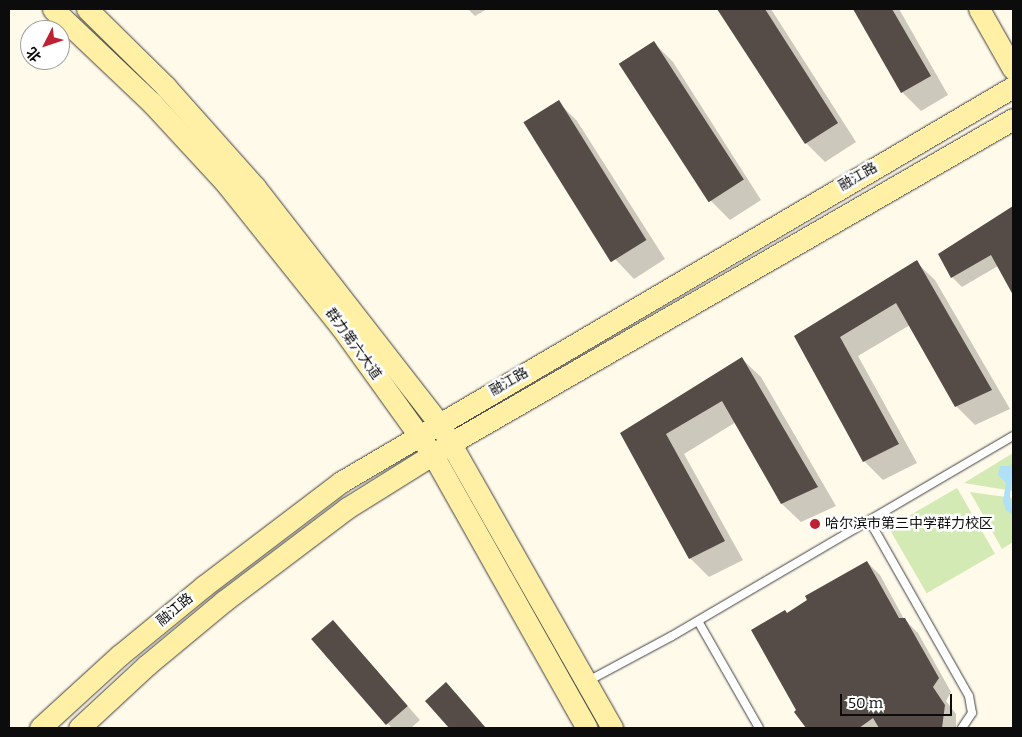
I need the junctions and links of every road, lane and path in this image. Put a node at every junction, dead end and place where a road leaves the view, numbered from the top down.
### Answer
1 (53, 9) edge
2 (87, 9) edge
3 (979, 9) edge
4 (1013, 69) edge
5 (1013, 87) edge
6 (1013, 119) edge
7 (440, 423) junction
8 (418, 435) junction
9 (1013, 436) edge
10 (451, 443) junction
11 (433, 455) junction
12 (869, 520) junction
13 (698, 621) junction
14 (586, 682) junction
15 (40, 728) edge
16 (79, 728) edge
17 (587, 728) edge
18 (612, 728) edge
19 (759, 728) edge
20 (962, 728) edge

1 - 8 main road, 群力第六大道
2 - 7 main road, 群力第六大道
3 - 4 main road
5 - 7 main road, 融江路
6 - 10 main road, 融江路
7 - 8 main road, 融江路
7 - 10 main road, 群力第六大道
8 - 11 main road, 群力第六大道
8 - 15 main road, 融江路
9 - 12 lane
10 - 11 main road, 融江路
10 - 14 main road, 群力第六大道
11 - 16 main road, 融江路
11 - 17 main road, 群力第六大道
12 - 13 lane
12 - 20 lane
13 - 14 lane
13 - 19 lane
14 - 18 main road, 群力第六大道

